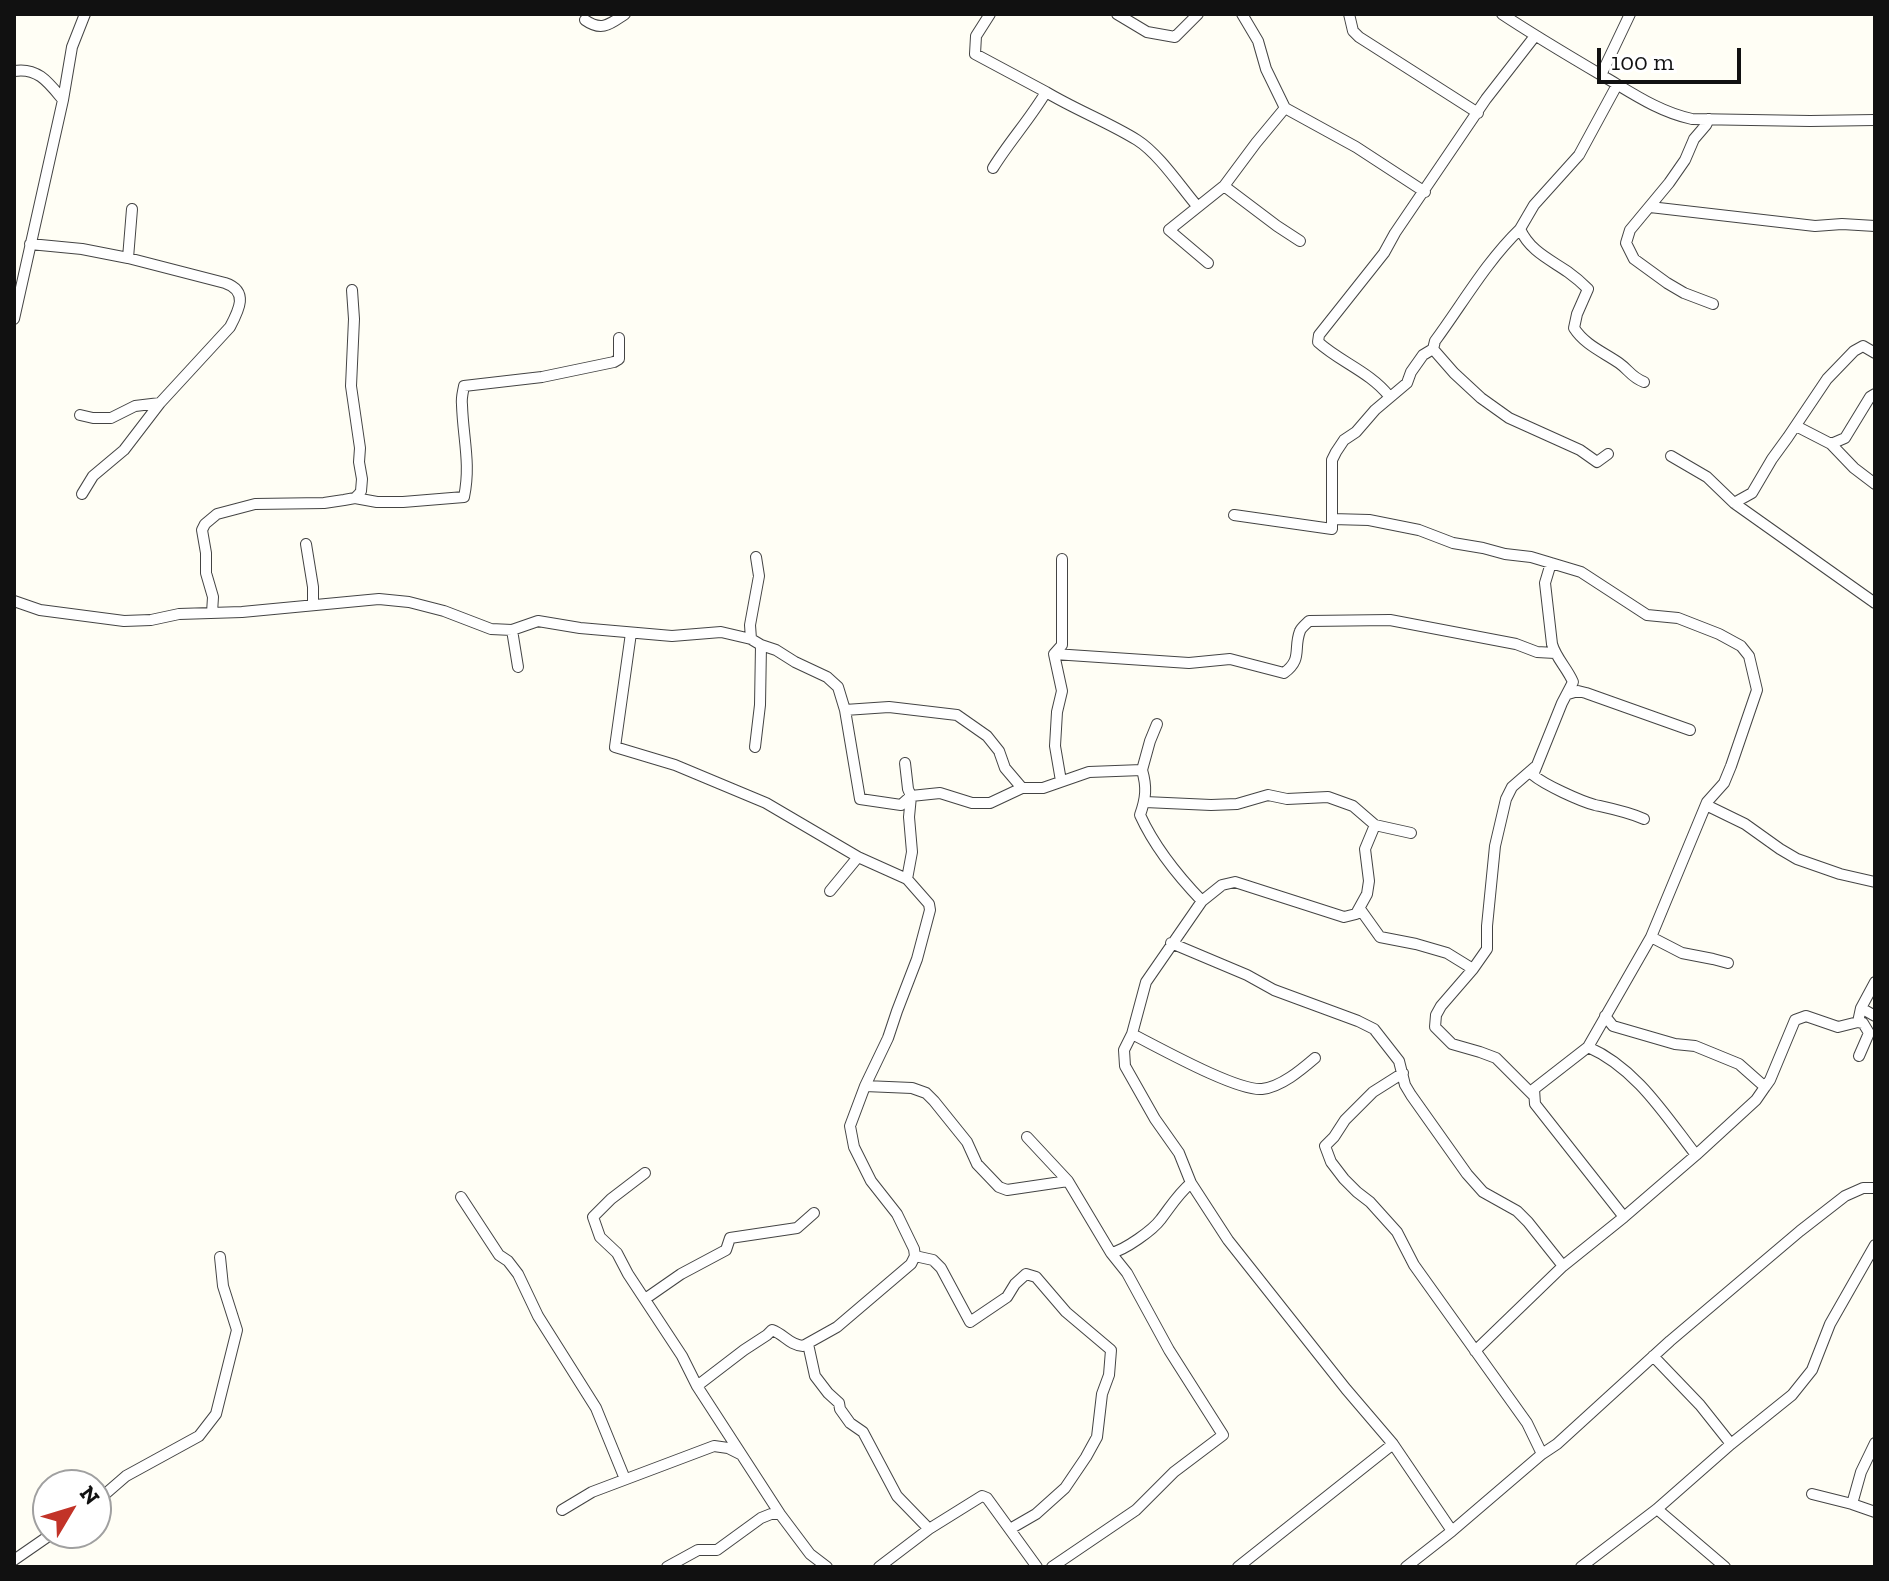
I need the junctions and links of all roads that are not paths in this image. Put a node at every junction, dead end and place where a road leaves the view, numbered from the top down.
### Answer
1 (85, 14) edge
2 (625, 14) edge
3 (990, 14) edge
4 (1117, 14) edge
5 (1198, 14) edge
6 (1242, 14) edge
7 (1349, 14) edge
8 (1502, 14) edge
9 (1630, 14) edge
10 (585, 20) dead end
11 (1535, 36) junction
12 (14, 71) edge
13 (1601, 75) junction
14 (1617, 85) junction
15 (1046, 92) junction
16 (63, 100) junction
17 (1285, 108) junction
18 (1478, 113) junction
19 (1709, 119) junction
20 (1875, 120) edge
21 (993, 168) dead end
22 (1224, 186) junction
23 (1425, 192) junction
24 (1197, 206) junction
25 (1650, 207) junction
26 (132, 209) dead end
27 (1875, 226) edge
28 (1520, 229) junction
29 (1300, 241) dead end
30 (30, 244) junction
31 (128, 258) junction
32 (1208, 263) dead end
33 (352, 290) dead end
34 (1713, 304) dead end
35 (14, 319) edge
36 (619, 338) dead end
37 (1433, 349) junction
38 (1875, 353) edge
39 (1644, 382) dead end
40 (1875, 394) edge
41 (1389, 396) junction
42 (160, 403) junction
43 (80, 415) dead end
44 (1796, 426) junction
45 (1831, 444) junction
46 (1608, 454) dead end
47 (1671, 456) dead end
48 (1875, 484) edge
49 (82, 494) dead end
50 (355, 498) junction
51 (1734, 503) junction
52 (1234, 515) dead end
53 (1332, 519) junction
54 (306, 544) dead end
55 (756, 557) dead end
56 (1062, 559) dead end
57 (1551, 563) junction
58 (14, 601) edge
59 (1875, 603) edge
60 (313, 605) junction
61 (212, 613) junction
62 (512, 630) junction
63 (631, 633) junction
64 (751, 639) junction
65 (761, 645) junction
66 (1555, 653) junction
67 (1054, 654) junction
68 (518, 667) dead end
69 (1573, 689) junction
70 (845, 710) junction
71 (1157, 724) dead end
72 (1690, 730) dead end
73 (755, 747) dead end
74 (905, 763) dead end
75 (1535, 767) junction
76 (1142, 770) junction
77 (1061, 781) junction
78 (1022, 788) junction
79 (911, 796) junction
80 (1145, 802) junction
81 (1706, 805) junction
82 (1644, 819) dead end
83 (1375, 825) junction
84 (1411, 833) dead end
85 (858, 857) junction
86 (907, 879) junction
87 (1875, 882) edge
88 (830, 891) dead end
89 (1202, 901) junction
90 (1360, 909) junction
91 (1651, 937) junction
92 (1171, 943) junction
93 (1728, 963) dead end
94 (1473, 969) junction
95 (1875, 982) edge
96 (1861, 1008) junction
97 (1605, 1016) junction
98 (1875, 1016) edge
99 (1858, 1022) junction
100 (1132, 1034) junction
101 (1588, 1047) junction
102 (1859, 1056) dead end
103 (1315, 1058) dead end
104 (1403, 1073) junction
105 (865, 1086) junction
106 (1765, 1087) junction
107 (1533, 1095) junction
108 (1027, 1137) dead end
109 (1696, 1155) junction
110 (645, 1173) dead end
111 (1068, 1181) junction
112 (1191, 1183) junction
113 (1875, 1188) edge
114 (461, 1197) dead end
115 (814, 1213) dead end
116 (1624, 1217) junction
117 (1875, 1245) edge
118 (1111, 1253) junction
119 (915, 1256) junction
120 (220, 1257) dead end
121 (1563, 1266) junction
122 (645, 1299) junction
123 (808, 1344) junction
124 (1475, 1351) junction
125 (1653, 1356) junction
126 (697, 1386) junction
127 (1875, 1443) edge
128 (1393, 1444) junction
129 (1731, 1444) junction
130 (1542, 1454) junction
131 (742, 1455) junction
132 (625, 1479) junction
133 (112, 1488) edge
134 (1812, 1494) dead end
135 (1852, 1504) junction
136 (1657, 1509) junction
137 (562, 1510) dead end
138 (1875, 1512) edge
139 (780, 1514) junction
140 (929, 1529) junction
141 (1010, 1529) junction
142 (1452, 1531) junction
143 (32, 1548) edge
144 (14, 1560) edge
145 (893, 1563) edge
146 (667, 1567) edge
147 (827, 1567) edge
148 (879, 1567) edge
149 (1037, 1567) edge
150 (1052, 1567) edge
151 (1238, 1567) edge
152 (1406, 1567) edge
153 (1581, 1567) edge
154 (1725, 1567) edge

1 - 16 street
2 - 10 street
3 - 15 street
4 - 5 street
6 - 17 street
7 - 18 street
8 - 11 street
9 - 13 street
11 - 13 street
11 - 18 street
12 - 16 street
13 - 14 street
14 - 19 street
14 - 28 street
15 - 21 street
15 - 24 street
16 - 30 street
17 - 22 street
17 - 23 street
18 - 23 street
19 - 20 street
19 - 25 street
22 - 24 street
22 - 29 street
23 - 41 street
24 - 32 street
25 - 27 street
25 - 34 street
26 - 31 street
28 - 37 street
28 - 39 street
30 - 31 street
30 - 35 street
31 - 42 street
33 - 50 street
36 - 50 street
37 - 41 street
37 - 46 street
38 - 44 street
40 - 45 street
41 - 53 street
42 - 43 street
42 - 49 street
44 - 45 street
44 - 51 street
45 - 48 street
47 - 51 street
50 - 61 street
51 - 59 street
52 - 53 street
53 - 57 street
54 - 60 street
55 - 64 street
56 - 67 street
57 - 66 street
57 - 81 street
58 - 61 street
60 - 61 street
60 - 62 street
62 - 63 street
62 - 68 street
63 - 64 street
63 - 85 street
64 - 65 street
65 - 70 street
65 - 73 street
66 - 67 street
66 - 69 street
67 - 77 street
69 - 72 street
69 - 75 street
70 - 78 street
70 - 79 street
71 - 76 street
74 - 79 street
75 - 82 street
75 - 94 street
76 - 77 street
76 - 80 street
77 - 78 street
78 - 79 street
79 - 86 street
80 - 83 street
80 - 89 street
81 - 87 street
81 - 91 street
83 - 84 street
83 - 90 street
85 - 86 street
85 - 88 street
86 - 105 street
89 - 90 street
89 - 92 street
90 - 94 street
91 - 93 street
91 - 97 street
92 - 100 street
92 - 104 street
94 - 107 street
95 - 96 street
96 - 98 street
96 - 99 street
97 - 101 street
97 - 106 street
99 - 102 street
99 - 106 street
100 - 103 street
100 - 112 street
101 - 107 street
101 - 109 street
104 - 121 street
104 - 124 street
105 - 111 street
105 - 119 street
106 - 109 street
107 - 116 street
108 - 111 street
109 - 116 street
110 - 122 street
111 - 118 street
112 - 118 street
112 - 128 street
113 - 125 street
114 - 132 street
115 - 122 street
116 - 121 street
117 - 129 street
118 - 150 street
119 - 123 street
119 - 141 street
120 - 133 street
121 - 124 street
122 - 126 street
123 - 126 street
123 - 140 street
124 - 130 street
125 - 129 street
125 - 130 street
126 - 131 street
127 - 135 street
128 - 142 street
128 - 151 street
129 - 136 street
130 - 142 street
131 - 132 street
131 - 139 street
132 - 137 street
134 - 135 street
135 - 138 street
136 - 153 street
136 - 154 street
139 - 146 street
139 - 147 street
140 - 141 street
140 - 145 street
141 - 149 street
142 - 152 street
143 - 144 street
145 - 148 street

